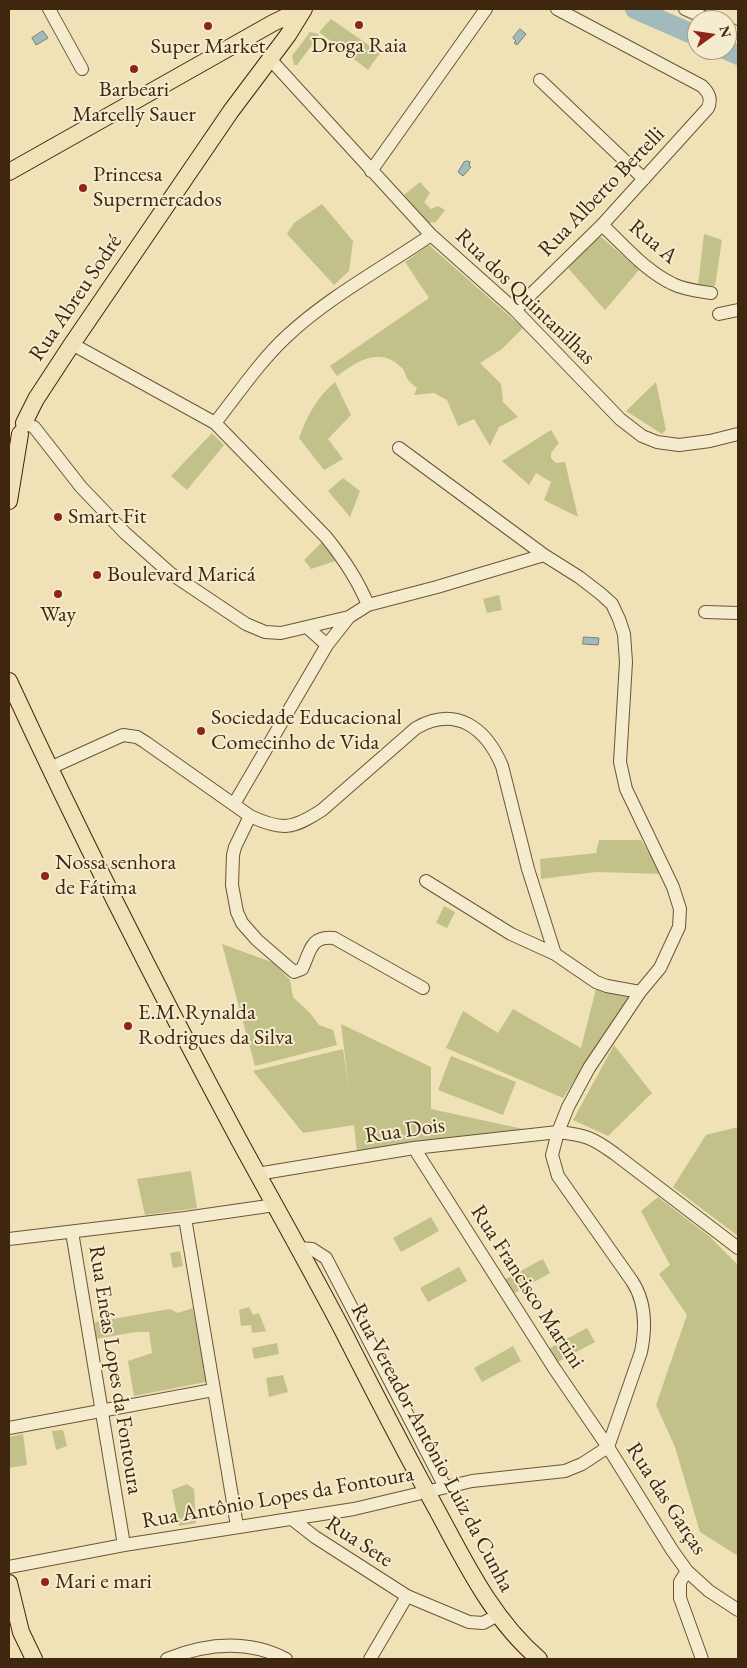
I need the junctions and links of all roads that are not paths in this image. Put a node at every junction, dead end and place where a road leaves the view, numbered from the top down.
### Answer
1 (49, 9) edge
2 (304, 9) edge
3 (486, 9) edge
4 (557, 9) edge
5 (270, 59) junction
6 (82, 69) dead end
7 (540, 80) dead end
8 (371, 171) junction
9 (9, 172) edge
10 (644, 179) junction
11 (602, 224) junction
12 (431, 235) junction
13 (711, 293) dead end
14 (514, 310) junction
15 (738, 310) edge
16 (719, 314) dead end
17 (72, 344) junction
18 (215, 423) junction
19 (18, 433) edge
20 (738, 434) edge
21 (399, 448) dead end
22 (9, 501) edge
23 (544, 555) junction
24 (368, 605) junction
25 (705, 612) dead end
26 (738, 613) edge
27 (348, 617) junction
28 (308, 628) junction
29 (327, 645) junction
30 (9, 681) edge
31 (50, 768) junction
32 (234, 804) junction
33 (250, 816) junction
34 (426, 881) dead end
35 (555, 954) junction
36 (423, 988) dead end
37 (640, 992) junction
38 (558, 1132) junction
39 (414, 1148) junction
40 (257, 1174) junction
41 (275, 1205) junction
42 (185, 1218) junction
43 (72, 1232) junction
44 (9, 1239) edge
45 (299, 1248) junction
46 (738, 1248) edge
47 (213, 1390) junction
48 (102, 1412) junction
49 (9, 1428) edge
50 (608, 1447) junction
51 (445, 1487) junction
52 (427, 1493) junction
53 (292, 1519) junction
54 (238, 1526) junction
55 (124, 1545) junction
56 (9, 1567) edge
57 (687, 1571) junction
58 (9, 1583) edge
59 (406, 1596) junction
60 (738, 1610) edge
61 (498, 1615) junction
62 (15, 1634) edge
63 (34, 1659) edge
64 (167, 1659) edge
65 (286, 1659) edge
66 (370, 1659) edge
67 (539, 1659) edge
68 (702, 1659) edge

1 - 6 street
2 - 5 main road, Rua Abreu Sodré
2 - 9 main road
3 - 8 street
4 - 10 street, Rua Alberto Bertelli
5 - 8 street
5 - 17 main road, Rua Abreu Sodré
7 - 10 street
8 - 12 street
10 - 11 street, Rua Alberto Bertelli
11 - 13 street, Rua A
11 - 14 street, Rua Alberto Bertelli
12 - 14 street, Rua dos Quintanilhas
12 - 18 street, Rua dos Quintanilhas
14 - 20 street, Rua dos Quintanilhas
15 - 16 street
17 - 18 street
17 - 19 main road, Rua Abreu Sodré
18 - 24 street
19 - 22 main road, Rua Abreu Sodré
19 - 28 street
21 - 23 street
23 - 24 street
23 - 37 street
24 - 27 street
25 - 26 street
27 - 28 street
27 - 29 street
28 - 29 street
29 - 32 street
30 - 31 main road, Rua Vereador Antônio Luiz da Cunha
31 - 32 street
31 - 40 main road, Rua Vereador Antônio Luiz da Cunha
32 - 33 street
33 - 35 street
33 - 36 street
34 - 35 street
35 - 37 street
37 - 38 street
38 - 39 street, Rua Dois
38 - 46 street, Rua Dois
38 - 50 street
39 - 40 street, Rua Dois
39 - 50 street, Rua Francisco Martini
40 - 41 main road, Rua Vereador Antônio Luiz da Cunha
41 - 42 street
41 - 45 main road, Rua Vereador Antônio Luiz da Cunha
42 - 43 street
42 - 47 street
43 - 44 street
43 - 48 street, Rua Enéas Lopes da Fontoura
45 - 51 street, Rua Vereador Antônio Luiz da Cunha
45 - 52 main road, Rua Vereador Antônio Luiz da Cunha
47 - 48 street
47 - 54 street
48 - 49 street
48 - 55 street, Rua Enéas Lopes da Fontoura
50 - 51 street, Rua Antônio Lopes da Fontoura
50 - 57 street, Rua das Garças
51 - 52 street, Rua Antônio Lopes da Fontoura
52 - 53 street, Rua Antônio Lopes da Fontoura
52 - 61 main road, Rua Vereador Antônio Luiz da Cunha
53 - 54 street, Rua Antônio Lopes da Fontoura
53 - 59 street, Rua Sete
54 - 55 street, Rua Antônio Lopes da Fontoura
55 - 56 street, Rua Antônio Lopes da Fontoura
57 - 60 street, Rua das Garças
57 - 68 street
58 - 62 main road
59 - 61 street, Rua Sete
59 - 66 street, Rua Sete
61 - 67 main road, Rua Vereador Antônio Luiz da Cunha
62 - 63 main road
64 - 65 street

